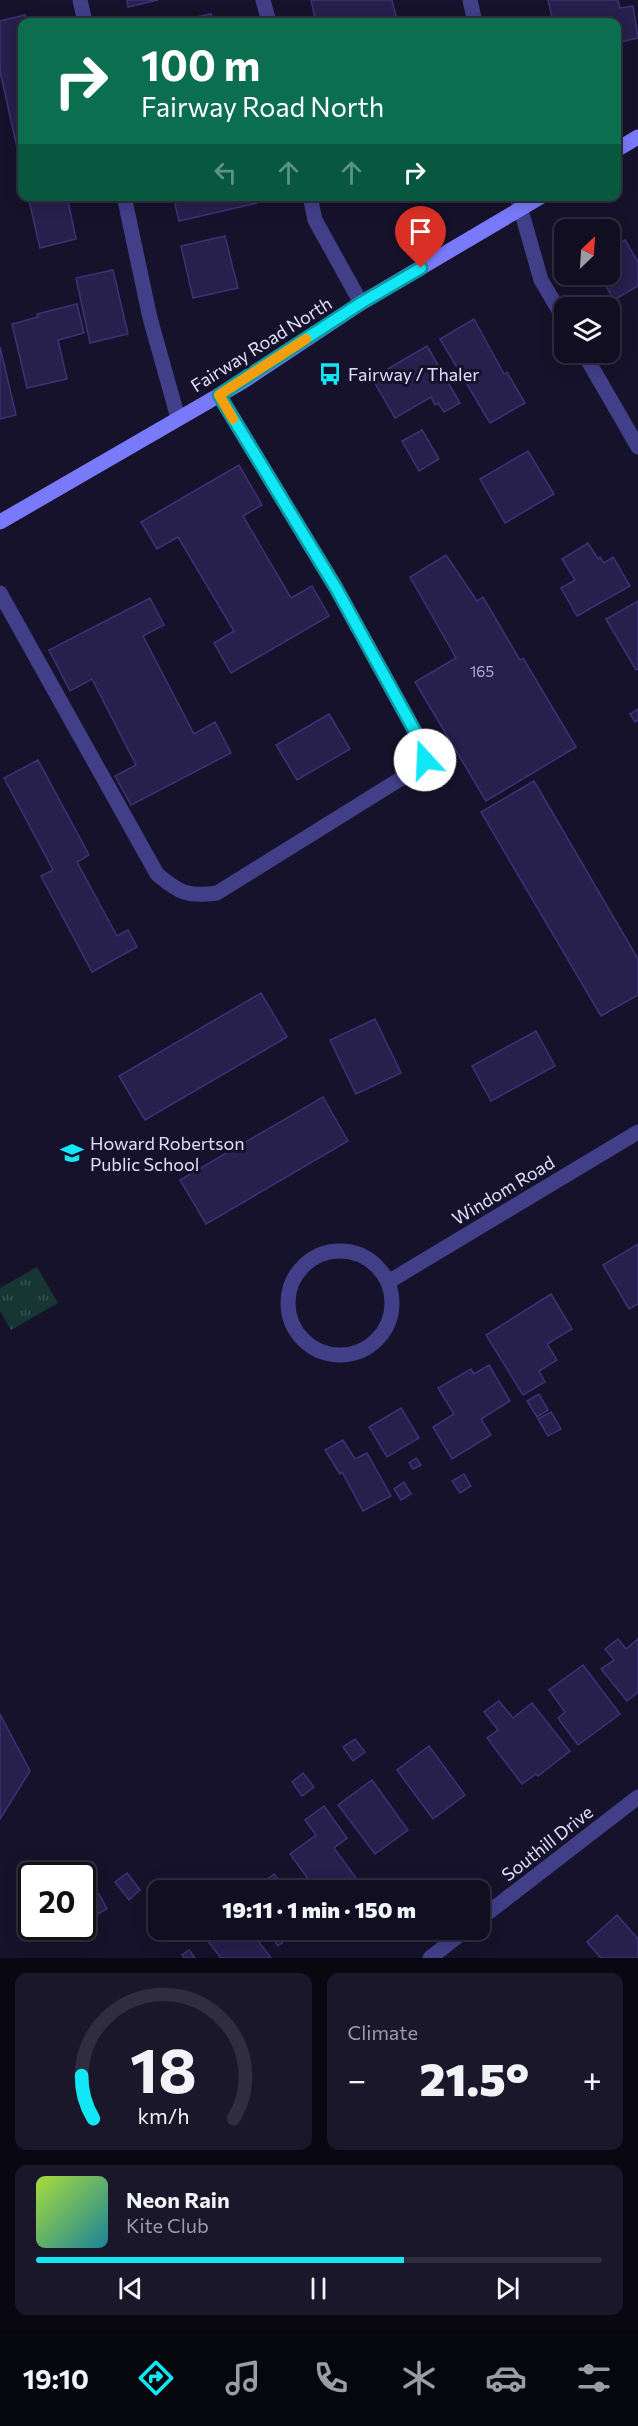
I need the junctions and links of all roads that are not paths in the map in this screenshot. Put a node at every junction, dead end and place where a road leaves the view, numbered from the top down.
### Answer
1 (81, 0) edge
2 (263, 0) edge
3 (470, 0) edge
4 (84, 18) edge
5 (268, 18) edge
6 (474, 18) edge
7 (638, 137) edge
8 (621, 147) edge
9 (125, 201) edge
10 (311, 201) edge
11 (519, 203) edge
12 (554, 302) edge
13 (361, 303) junction
14 (589, 363) edge
15 (219, 395) junction
16 (178, 418) junction
17 (638, 447) edge
18 (0, 522) edge
19 (0, 593) edge
20 (638, 1132) edge
21 (388, 1282) junction
22 (638, 1797) edge
23 (490, 1911) edge
24 (453, 1940) edge
25 (430, 1958) edge

1 - 4 street
2 - 5 street
3 - 6 street
7 - 8 main road
9 - 16 street
10 - 13 street
11 - 12 street
11 - 13 main road, Fairway Road North
13 - 15 main road, Fairway Road North
14 - 17 street
15 - 16 main road, Fairway Road North
15 - 19 street
16 - 18 main road, Fairway Road North
20 - 21 street, Windom Road
21 - 21 street
22 - 23 street, Southill Drive
24 - 25 street

